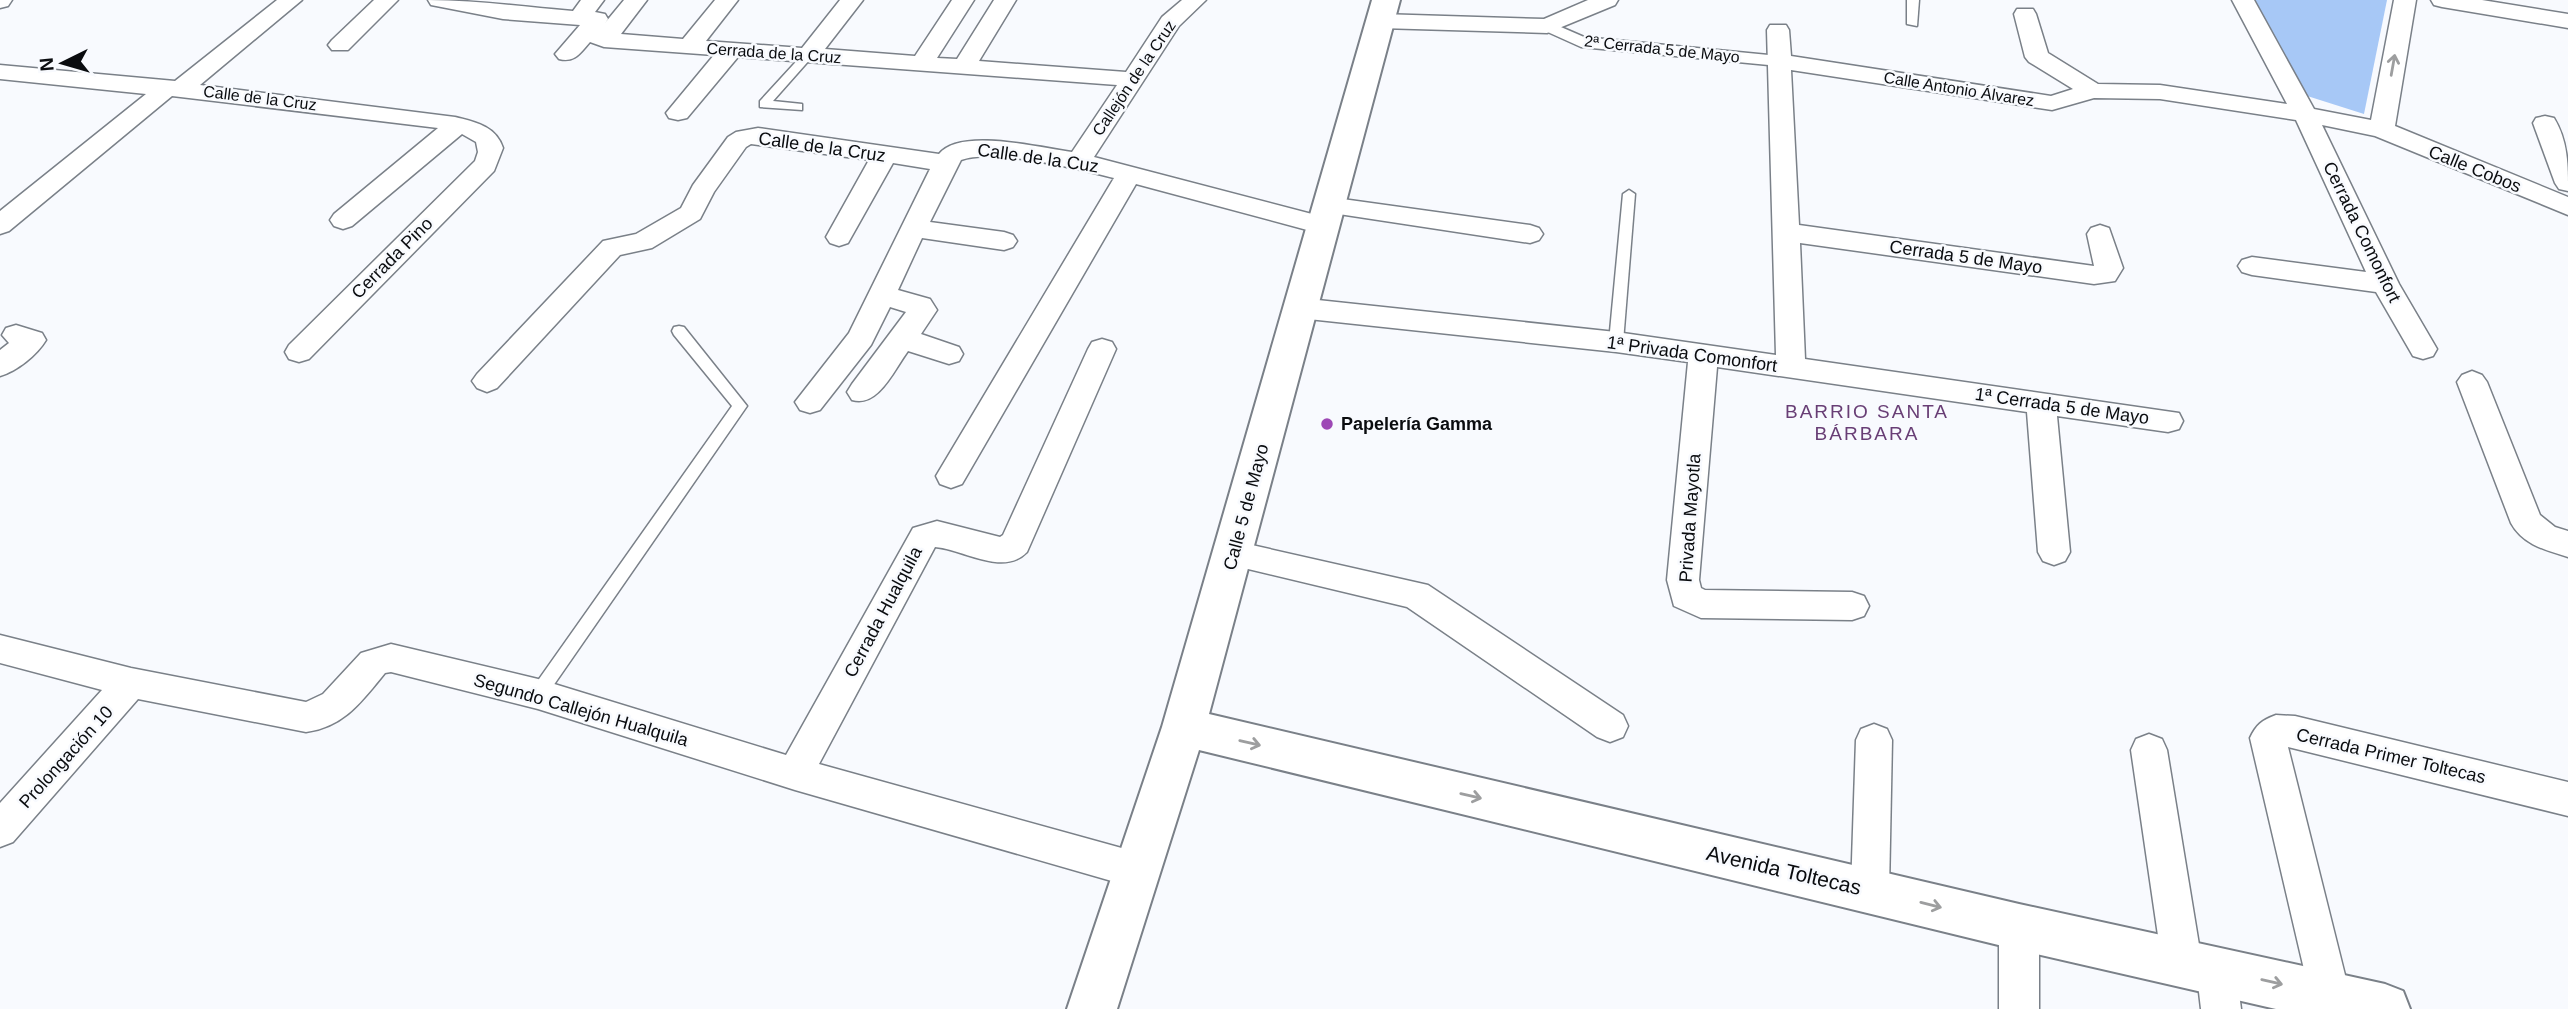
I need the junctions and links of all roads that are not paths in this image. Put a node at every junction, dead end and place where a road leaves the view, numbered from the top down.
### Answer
1 (290, 0) edge
2 (387, 0) edge
3 (439, 0) edge
4 (636, 0) edge
5 (727, 0) edge
6 (852, 0) edge
7 (963, 0) edge
8 (1004, 0) edge
9 (1195, 0) edge
10 (1607, 0) edge
11 (1913, 0) edge
12 (2243, 0) edge
13 (2404, 0) edge
14 (2442, 0) edge
15 (2497, 4) edge
16 (1383, 11) edge
17 (2025, 15) dead end
18 (2568, 21) edge
19 (590, 22) edge
20 (1913, 24) dead end
21 (1547, 26) junction
22 (1778, 30) dead end
23 (340, 45) dead end
24 (689, 47) junction
25 (731, 50) junction
26 (566, 54) dead end
27 (808, 55) junction
28 (1779, 61) junction
29 (921, 65) junction
30 (963, 68) junction
31 (0, 72) edge
32 (1130, 79) junction
33 (176, 87) junction
34 (2093, 91) junction
35 (798, 107) dead end
36 (678, 113) dead end
37 (2305, 114) junction
38 (2545, 123) dead end
39 (456, 125) junction
40 (2382, 131) junction
41 (884, 156) junction
42 (1079, 161) junction
43 (945, 163) junction
44 (485, 165) joint
45 (1129, 174) junction
46 (2568, 183) edge
47 (1629, 194) dead end
48 (2568, 207) edge
49 (1325, 215) junction
50 (343, 220) dead end
51 (0, 225) edge
52 (915, 228) junction
53 (1786, 232) junction
54 (1530, 234) dead end
55 (2100, 234) dead end
56 (839, 237) dead end
57 (1004, 241) dead end
58 (2252, 266) dead end
59 (2385, 284) junction
60 (883, 296) junction
61 (1299, 308) junction
62 (679, 331) dead end
63 (16, 335) dead end
64 (902, 338) junction
65 (1616, 342) junction
66 (1102, 349) dead end
67 (2423, 349) dead end
68 (299, 352) dead end
69 (949, 354) dead end
70 (1703, 356) junction
71 (0, 366) edge
72 (1791, 368) junction
73 (487, 381) dead end
74 (2472, 382) dead end
75 (862, 392) dead end
76 (810, 402) dead end
77 (2041, 403) junction
78 (2168, 421) dead end
79 (951, 476) dead end
80 (2568, 544) edge
81 (2054, 552) dead end
82 (1234, 554) junction
83 (1852, 606) dead end
84 (0, 649) edge
85 (131, 683) junction
86 (538, 694) junction
87 (1611, 726) dead end
88 (1184, 727) junction
89 (1874, 740) dead end
90 (2149, 750) dead end
91 (795, 774) junction
92 (2568, 799) edge
93 (0, 830) edge
94 (1136, 870) junction
95 (1870, 890) junction
96 (2019, 927) junction
97 (2206, 980) edge
98 (2330, 995) junction
99 (1091, 1009) edge
100 (2019, 1009) edge
101 (2385, 1009) edge

1 - 33 street
2 - 23 street
3 - 19 street, Cerrada de la Cruz
4 - 19 street
5 - 24 street
6 - 27 street
7 - 29 street
8 - 30 street
9 - 32 street, Callejón de la Cruz
10 - 21 street, 2ª Cerrada 5 de Mayo
11 - 20 lane
12 - 37 street, Cerrada Comonfort
40 -> 13 street
14 - 15 street
15 - 18 street
16 - 21 street, 2ª Cerrada 5 de Mayo
16 - 49 street, Calle 5 de Mayo
17 - 34 street
19 - 24 street, Cerrada de la Cruz
19 - 26 street
21 - 28 street, 2ª Cerrada 5 de Mayo
22 - 28 street, 1ª Privada Comonfort
24 - 25 street, Cerrada de la Cruz
25 - 27 street, Cerrada de la Cruz
25 - 36 street
27 - 29 street, Cerrada de la Cruz
27 - 35 lane
28 - 34 street, Calle Antonio Álvarez
28 - 53 street, 1ª Privada Comonfort
29 - 30 street, Cerrada de la Cruz
30 - 32 street, Cerrada de la Cruz
31 - 33 street, Calle de la Cruz
32 - 42 street, Callejón de la Cruz
33 - 39 street, Calle de la Cruz
33 - 51 street
34 - 37 street, Calle Antonio Álvarez
37 - 40 street, Calle Cobos
37 - 59 street, Cerrada Comonfort
38 - 46 street
39 - 44 street, Calle de la Cruz
39 - 50 street
40 - 48 street, Calle Cobos
41 - 43 street, Calle de la Cruz
41 - 56 street
41 - 73 street, Calle de la Cruz
42 - 43 street, Calle de la Cuz
42 - 45 street, Calle de la Cuz
43 - 52 street
44 - 68 street, Cerrada Pino
45 - 49 street, Calle de la Cuz
45 - 79 street
47 - 65 lane
49 - 54 street, Calle de la Cuz
49 - 61 street, Calle 5 de Mayo
52 - 57 street
52 - 60 street
53 - 55 street, Cerrada 5 de Mayo
53 - 72 street, 1ª Privada Comonfort
58 - 59 street
59 - 67 street, Cerrada Comonfort
60 - 64 street
60 - 76 street
61 - 65 street, 1ª Privada Comonfort
61 - 82 street, Calle 5 de Mayo
62 - 86 lane
63 - 71 street
64 - 69 street
64 - 75 street
65 - 70 street, 1ª Privada Comonfort
66 - 91 street, Cerrada Hualquila
70 - 72 street, 1ª Privada Comonfort
70 - 83 street, Privada Mayotla
72 - 77 street, 1ª Cerrada 5 de Mayo
74 - 80 street
77 - 78 street, 1ª Cerrada 5 de Mayo
77 - 81 street
82 - 87 street
82 - 88 street, Calle 5 de Mayo
84 - 85 street, Segundo Callejón Hualquila
85 - 86 street, Segundo Callejón Hualquila
85 - 93 street, Prolongación 10
86 - 91 street, Segundo Callejón Hualquila
88 - 94 street, Calle 5 de Mayo
88 -> 95 street, Avenida Toltecas
89 - 95 street
90 - 97 street
91 - 94 street, Segundo Callejón Hualquila
92 - 98 street, Cerrada Primer Toltecas
94 - 99 street, Calle 5 de Mayo
95 -> 96 street, Avenida Toltecas
96 - 97 street, Avenida Toltecas
96 - 100 street
97 -> 98 street, Avenida Toltecas
98 - 101 street, Avenida Toltecas

